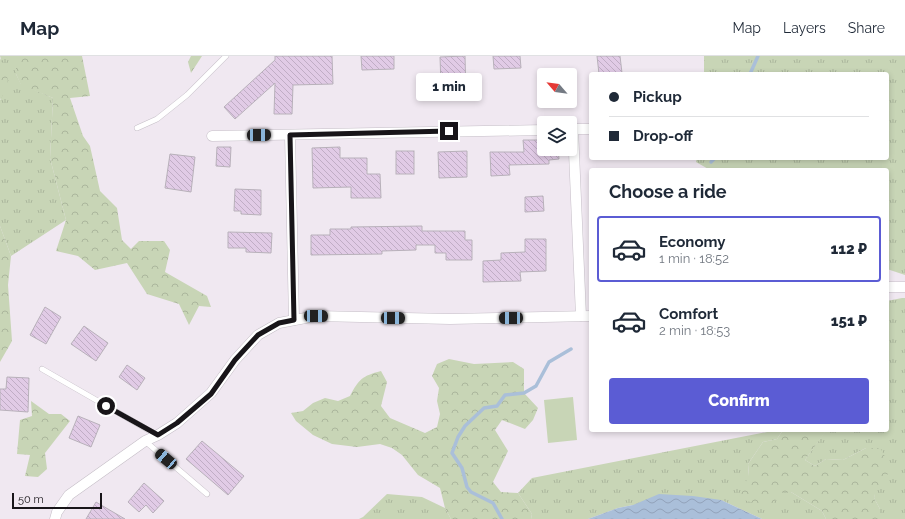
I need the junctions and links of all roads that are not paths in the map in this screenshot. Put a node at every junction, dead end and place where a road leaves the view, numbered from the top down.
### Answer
1 (226, 56) edge
2 (137, 128) dead end
3 (589, 128) edge
4 (577, 129) edge
5 (537, 130) edge
6 (290, 135) junction
7 (212, 136) dead end
8 (574, 156) edge
9 (889, 287) edge
10 (904, 287) edge
11 (889, 291) edge
12 (586, 316) edge
13 (294, 320) junction
14 (42, 369) dead end
15 (158, 435) junction
16 (145, 441) junction
17 (207, 494) dead end
18 (55, 519) edge

1 - 2 lane
3 - 4 street
5 - 6 street
6 - 7 street
6 - 13 street
8 - 12 street
9 - 10 street
10 - 11 street
12 - 13 street
13 - 15 street
14 - 15 lane
15 - 16 street
16 - 17 lane
16 - 18 street

